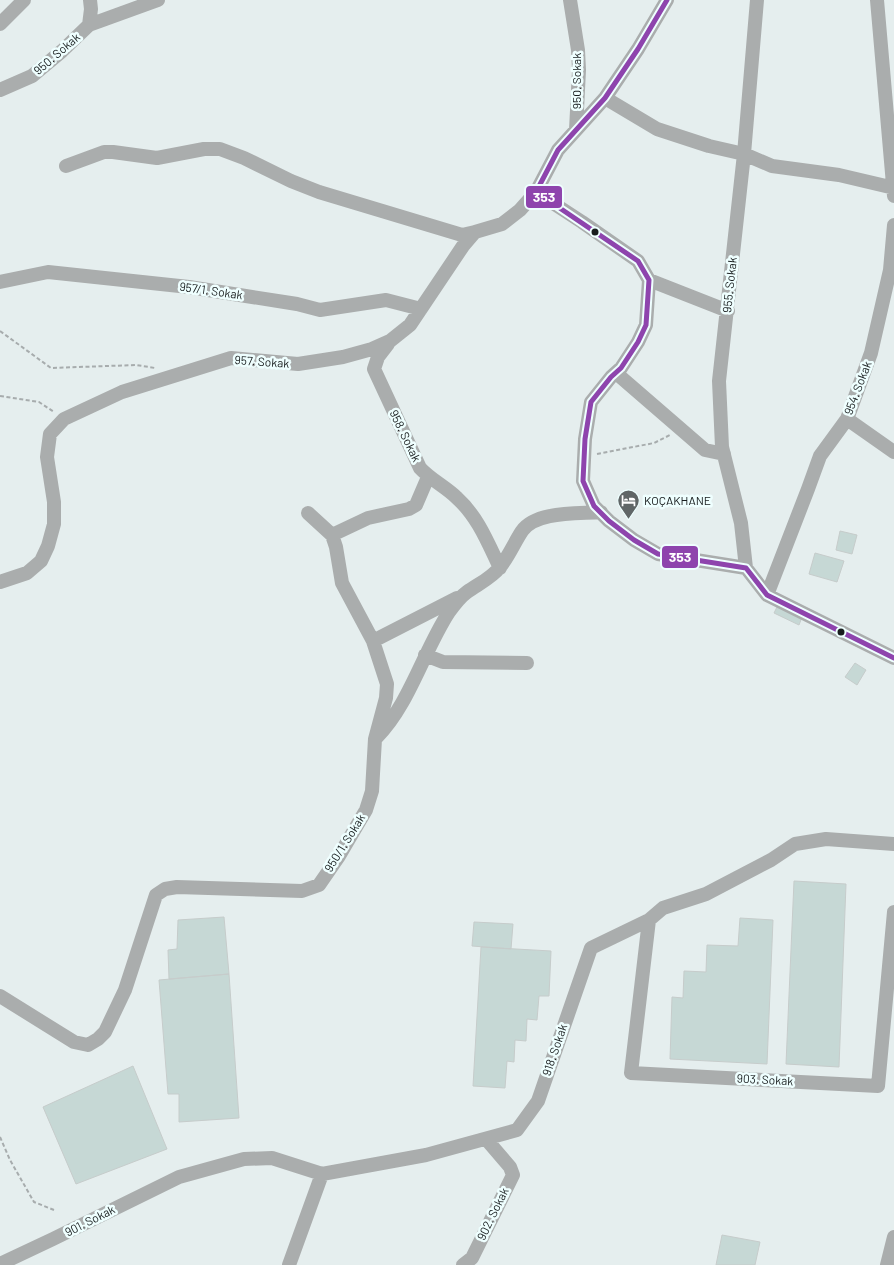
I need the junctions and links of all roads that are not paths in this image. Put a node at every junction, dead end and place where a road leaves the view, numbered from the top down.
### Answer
1 (24, 0) edge
2 (90, 0) edge
3 (158, 0) edge
4 (570, 0) edge
5 (666, 0) edge
6 (757, 0) edge
7 (877, 0) edge
8 (0, 24) edge
9 (90, 25) junction
10 (888, 51) edge
11 (0, 90) edge
12 (605, 98) junction
13 (576, 130) junction
14 (744, 154) junction
15 (66, 166) dead end
16 (894, 191) edge
17 (536, 192) junction
18 (894, 225) edge
19 (475, 232) junction
20 (649, 280) junction
21 (0, 282) edge
22 (421, 309) junction
23 (728, 312) junction
24 (390, 341) junction
25 (616, 373) junction
26 (847, 418) junction
27 (894, 452) edge
28 (724, 454) junction
29 (428, 477) junction
30 (600, 512) junction
31 (308, 513) dead end
32 (332, 536) junction
33 (500, 568) junction
34 (746, 568) junction
35 (0, 582) edge
36 (465, 593) junction
37 (766, 595) junction
38 (373, 641) junction
39 (425, 655) junction
40 (894, 658) edge
41 (527, 663) dead end
42 (375, 739) junction
43 (894, 844) edge
44 (894, 912) edge
45 (648, 920) junction
46 (0, 996) edge
47 (486, 1139) junction
48 (322, 1174) junction
49 (179, 1177) joint
50 (894, 1237) edge
51 (0, 1264) edge
52 (289, 1265) edge
53 (464, 1265) edge
54 (887, 1265) edge

1 - 8 street
2 - 9 street, 950. Sokak
3 - 9 street
4 - 13 street, 950. Sokak
5 - 12 street
6 - 14 street, 955. Sokak
7 - 10 street
9 - 11 street, 950. Sokak
10 - 16 street
12 - 13 street
12 - 14 street
13 - 17 street
14 - 16 street
14 - 23 street, 955. Sokak
15 - 19 street
17 - 19 street
17 - 20 street
18 - 26 street, 954. Sokak
19 - 22 street, 957. Sokak
20 - 23 street
20 - 25 street
21 - 22 street, 957/1. Sokak
22 - 24 street, 957. Sokak
23 - 28 street, 955. Sokak
24 - 29 street, 958. Sokak
24 - 35 street, 957. Sokak
25 - 28 street
25 - 30 street
26 - 27 street
26 - 37 street, 954. Sokak
28 - 34 street, 955. Sokak
29 - 32 street
29 - 33 street, 958. Sokak
30 - 33 street
30 - 34 street
31 - 32 street
32 - 38 street
33 - 36 street
34 - 37 street
36 - 38 street
36 - 39 street
37 - 40 street
38 - 42 street
39 - 41 street
39 - 42 street
42 - 46 street, 950/1. Sokak
43 - 45 street, 918. Sokak
44 - 45 street, 903. Sokak
45 - 47 street, 918. Sokak
47 - 48 street, 918. Sokak
47 - 53 street, 902. Sokak
48 - 49 street, 918. Sokak
48 - 52 street
49 - 51 street, 901. Sokak
50 - 54 street

